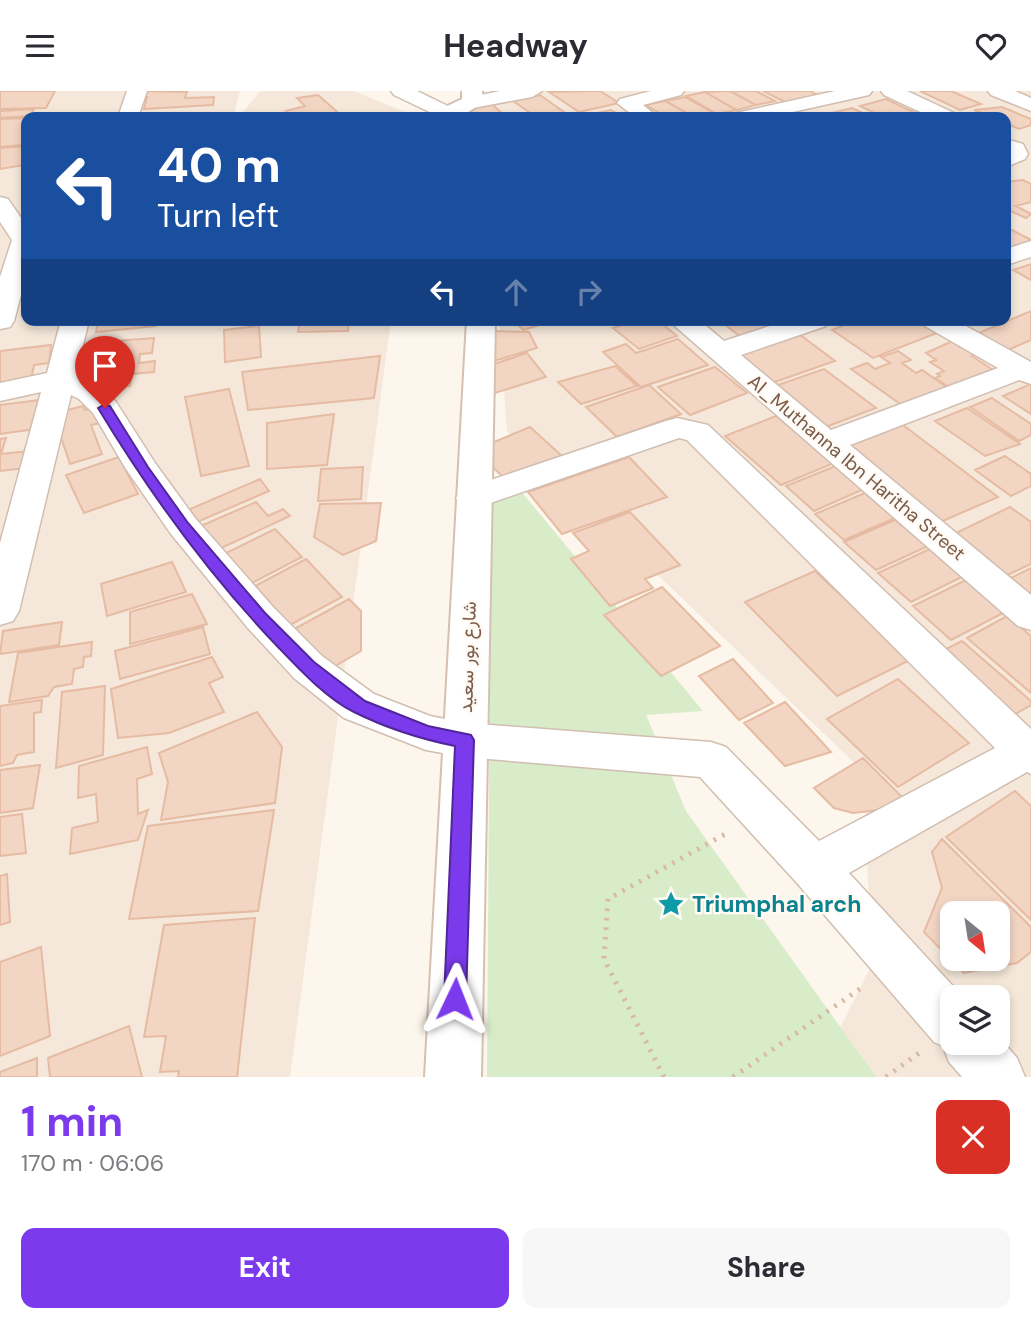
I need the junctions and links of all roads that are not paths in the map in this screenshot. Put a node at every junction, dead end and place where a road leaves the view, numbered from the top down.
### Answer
1 (137, 91) edge
2 (401, 91) edge
3 (532, 91) edge
4 (674, 91) edge
5 (862, 91) edge
6 (891, 91) edge
7 (998, 91) edge
8 (823, 95) edge
9 (472, 97) edge
10 (1031, 105) edge
11 (796, 106) junction
12 (130, 112) edge
13 (443, 112) edge
14 (453, 112) edge
15 (640, 112) edge
16 (767, 112) edge
17 (806, 112) edge
18 (936, 112) edge
19 (0, 204) edge
20 (21, 236) edge
21 (1031, 249) edge
22 (21, 250) edge
23 (1011, 255) edge
24 (0, 321) edge
25 (73, 326) edge
26 (481, 326) edge
27 (689, 326) edge
28 (798, 326) edge
29 (947, 326) edge
30 (720, 352) junction
31 (1021, 363) edge
32 (60, 379) junction
33 (0, 392) edge
34 (828, 442) junction
35 (473, 498) junction
36 (2, 597) edge
37 (1031, 616) edge
38 (465, 740) junction
39 (1029, 752) edge
40 (814, 868) junction
41 (940, 1011) edge
42 (979, 1055) edge
43 (453, 1077) edge
44 (999, 1077) edge

1 - 12 street
2 - 13 street
3 - 9 street
4 - 15 street
5 - 8 street
6 - 18 street
7 - 10 street
8 - 11 street
9 - 14 main road
11 - 16 street
11 - 17 street
19 - 20 street
21 - 23 street
22 - 24 street
25 - 32 street
26 - 35 main road, شارع بور سعيد
27 - 30 street, Al_Muthanna Ibn Haritha Street
28 - 30 street
29 - 31 street
30 - 34 street, Al_Muthanna Ibn Haritha Street
31 - 34 street
32 - 33 street
32 - 36 street
32 - 38 street
34 - 37 street, Al_Muthanna Ibn Haritha Street
35 - 38 main road, شارع بور سعيد
35 - 39 street
38 - 40 street
38 - 43 main road, شارع بور سعيد
39 - 40 street
40 - 41 street
42 - 44 street

